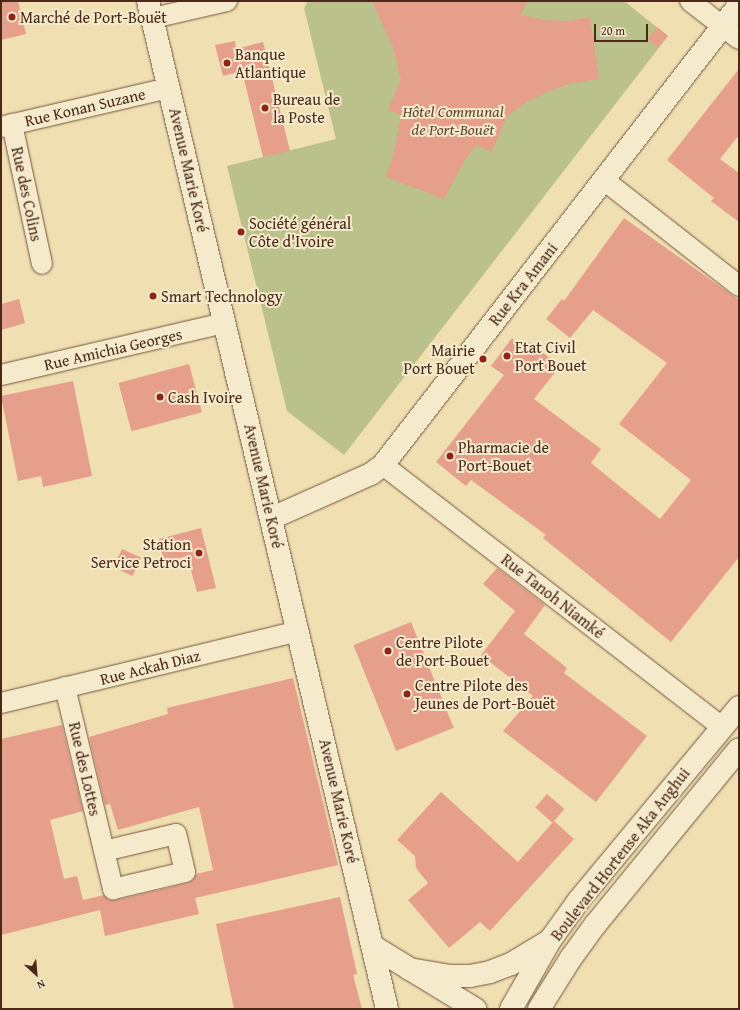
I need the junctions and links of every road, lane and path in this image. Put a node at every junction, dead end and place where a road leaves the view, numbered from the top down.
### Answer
1 (227, 1) edge
2 (690, 1) edge
3 (739, 5) edge
4 (150, 10) edge
5 (731, 32) edge
6 (169, 88) junction
7 (6, 125) edge
8 (604, 180) junction
9 (42, 264) dead end
10 (739, 286) edge
11 (225, 323) junction
12 (1, 375) edge
13 (383, 465) junction
14 (272, 518) junction
15 (298, 631) junction
16 (65, 687) junction
17 (1, 703) edge
18 (739, 707) edge
19 (722, 727) junction
20 (739, 749) edge
21 (104, 851) dead end
22 (551, 939) junction
23 (374, 947) junction
24 (409, 969) junction
25 (388, 1009) edge
26 (475, 1009) edge
27 (511, 1009) edge
28 (539, 1009) edge

1 - 4 street
2 - 5 street
3 - 5 main road, Rue Kra Amani
4 - 6 main road, Avenue Marie Koré
5 - 8 main road, Rue Kra Amani
6 - 7 street, Rue Konan Suzane
6 - 11 main road, Avenue Marie Koré
7 - 9 street, Rue des Colins
8 - 10 street
8 - 13 main road, Rue Kra Amani
11 - 12 street, Rue Amichia Georges
11 - 14 main road, Avenue Marie Koré
13 - 14 main road, Rue Kra Amani
13 - 19 street, Rue Tanoh Niamké
14 - 15 main road, Avenue Marie Koré
15 - 16 street, Rue Ackah Diaz
15 - 23 main road, Avenue Marie Koré
16 - 17 street, Rue Ackah Diaz
16 - 21 street, Rue des Lottes
18 - 19 main road, Boulevard Hortense Aka Anghui
19 - 22 main road, Boulevard Hortense Aka Anghui
20 - 28 main road, Boulevard Hortense Aka Anghui
22 - 24 main road
22 - 27 main road, Boulevard Hortense Aka Anghui
23 - 24 main road
23 - 25 main road, Avenue Marie Koré
24 - 26 main road

